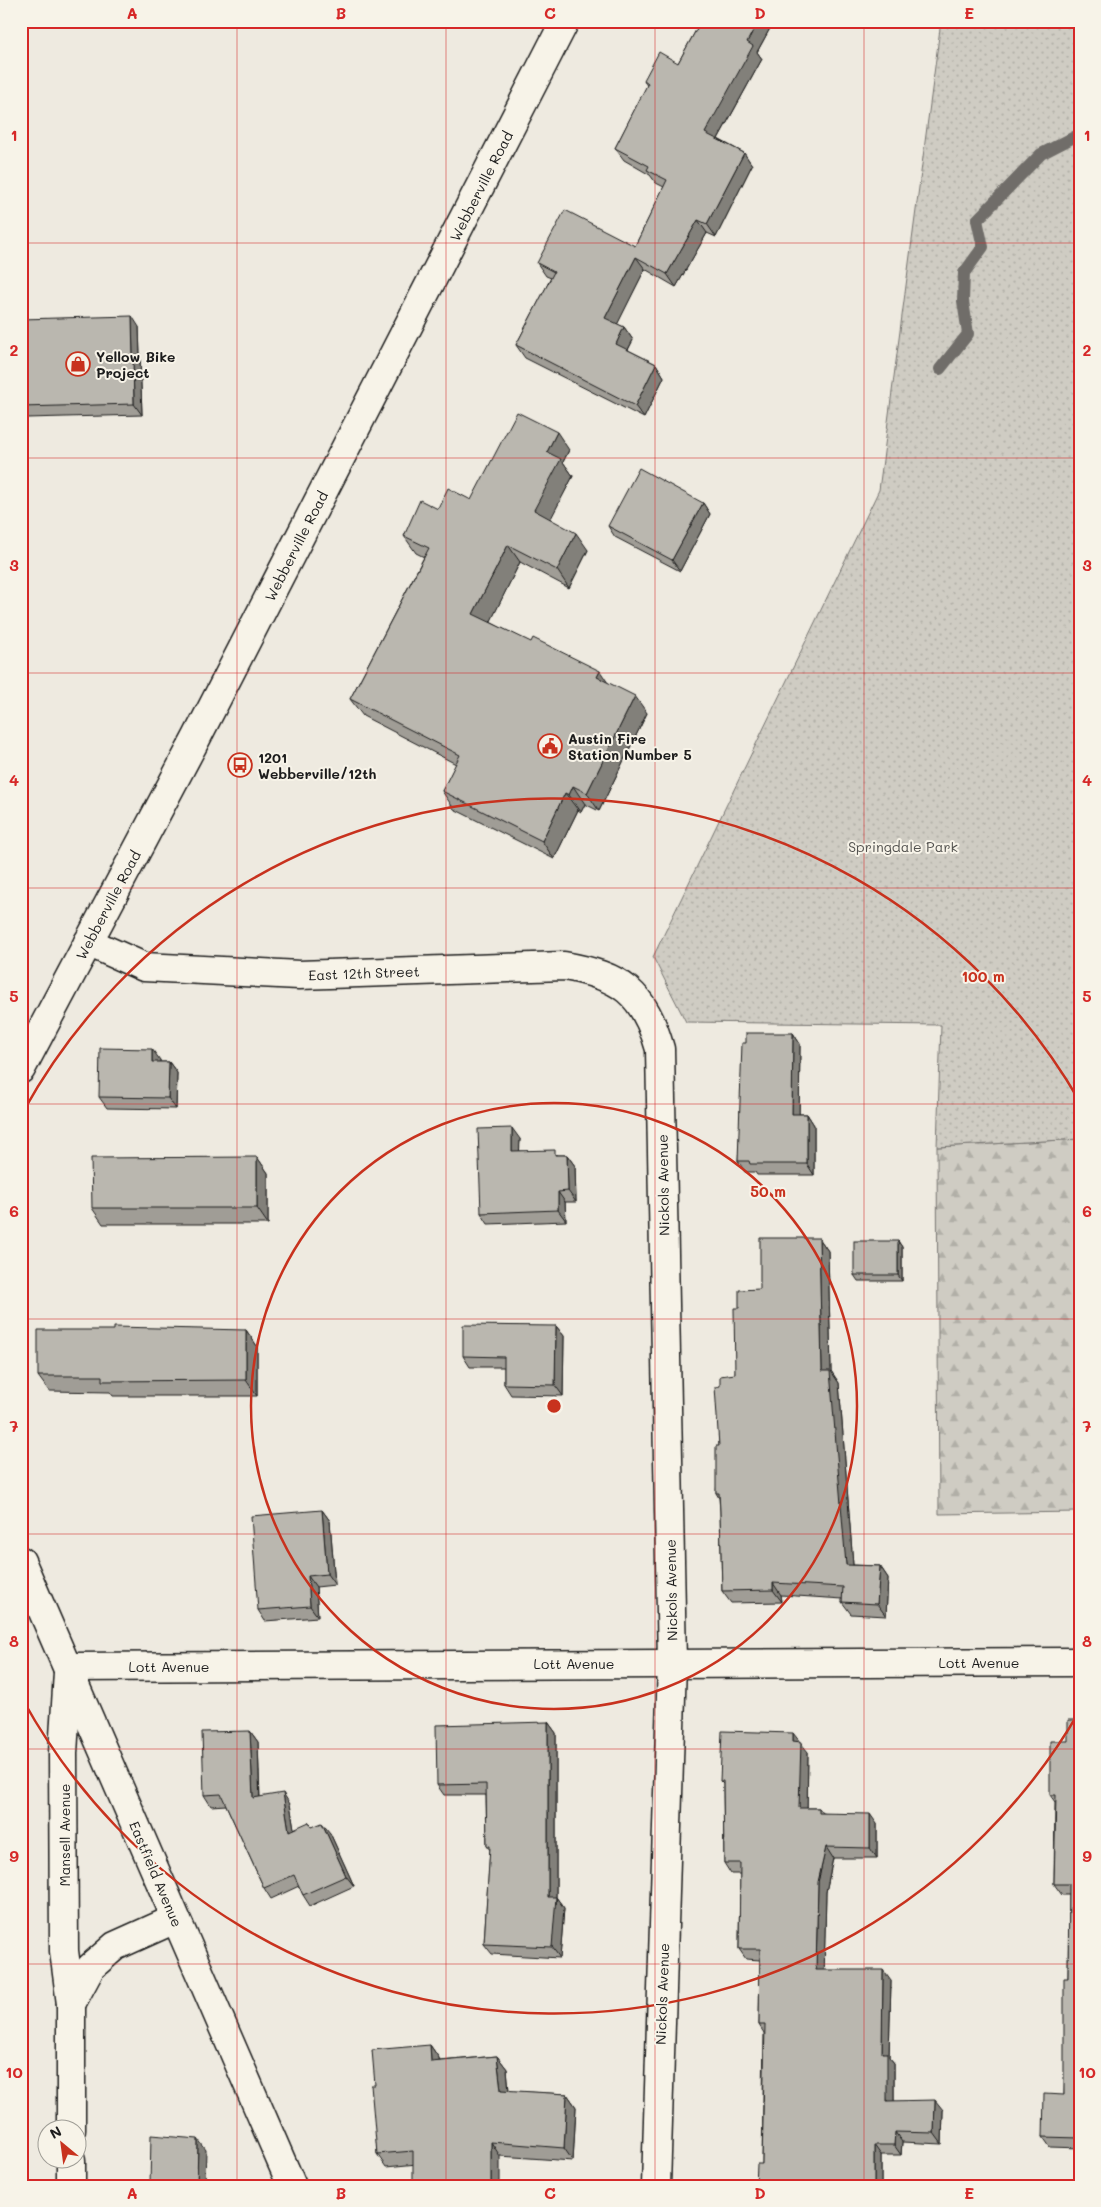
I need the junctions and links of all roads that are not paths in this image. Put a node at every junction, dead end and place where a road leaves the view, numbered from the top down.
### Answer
1 (565, 21) edge
2 (88, 942) junction
3 (636, 999) joint
4 (32, 1024) edge
5 (21, 1069) edge
6 (21, 1561) edge
7 (1080, 1662) edge
8 (672, 1663) junction
9 (69, 1667) junction
10 (175, 1919) junction
11 (71, 2004) junction
12 (71, 2120) edge
13 (71, 2170) edge
14 (71, 2186) edge
15 (292, 2186) edge
16 (656, 2186) edge

1 - 2 street, Webberville Road
2 - 3 street, East 12th Street
2 - 4 street, Webberville Road
3 - 8 street, Nickols Avenue
4 - 5 street, Webberville Road
6 - 9 street, Eastfield Avenue
7 - 8 street, Lott Avenue
8 - 9 street, Lott Avenue
8 - 16 street, Nickols Avenue
9 - 10 street, Eastfield Avenue
9 - 11 street, Mansell Avenue
10 - 11 street, Mansell Avenue
10 - 15 street, Eastfield Avenue
11 - 12 street, Mansell Avenue
13 - 14 street

